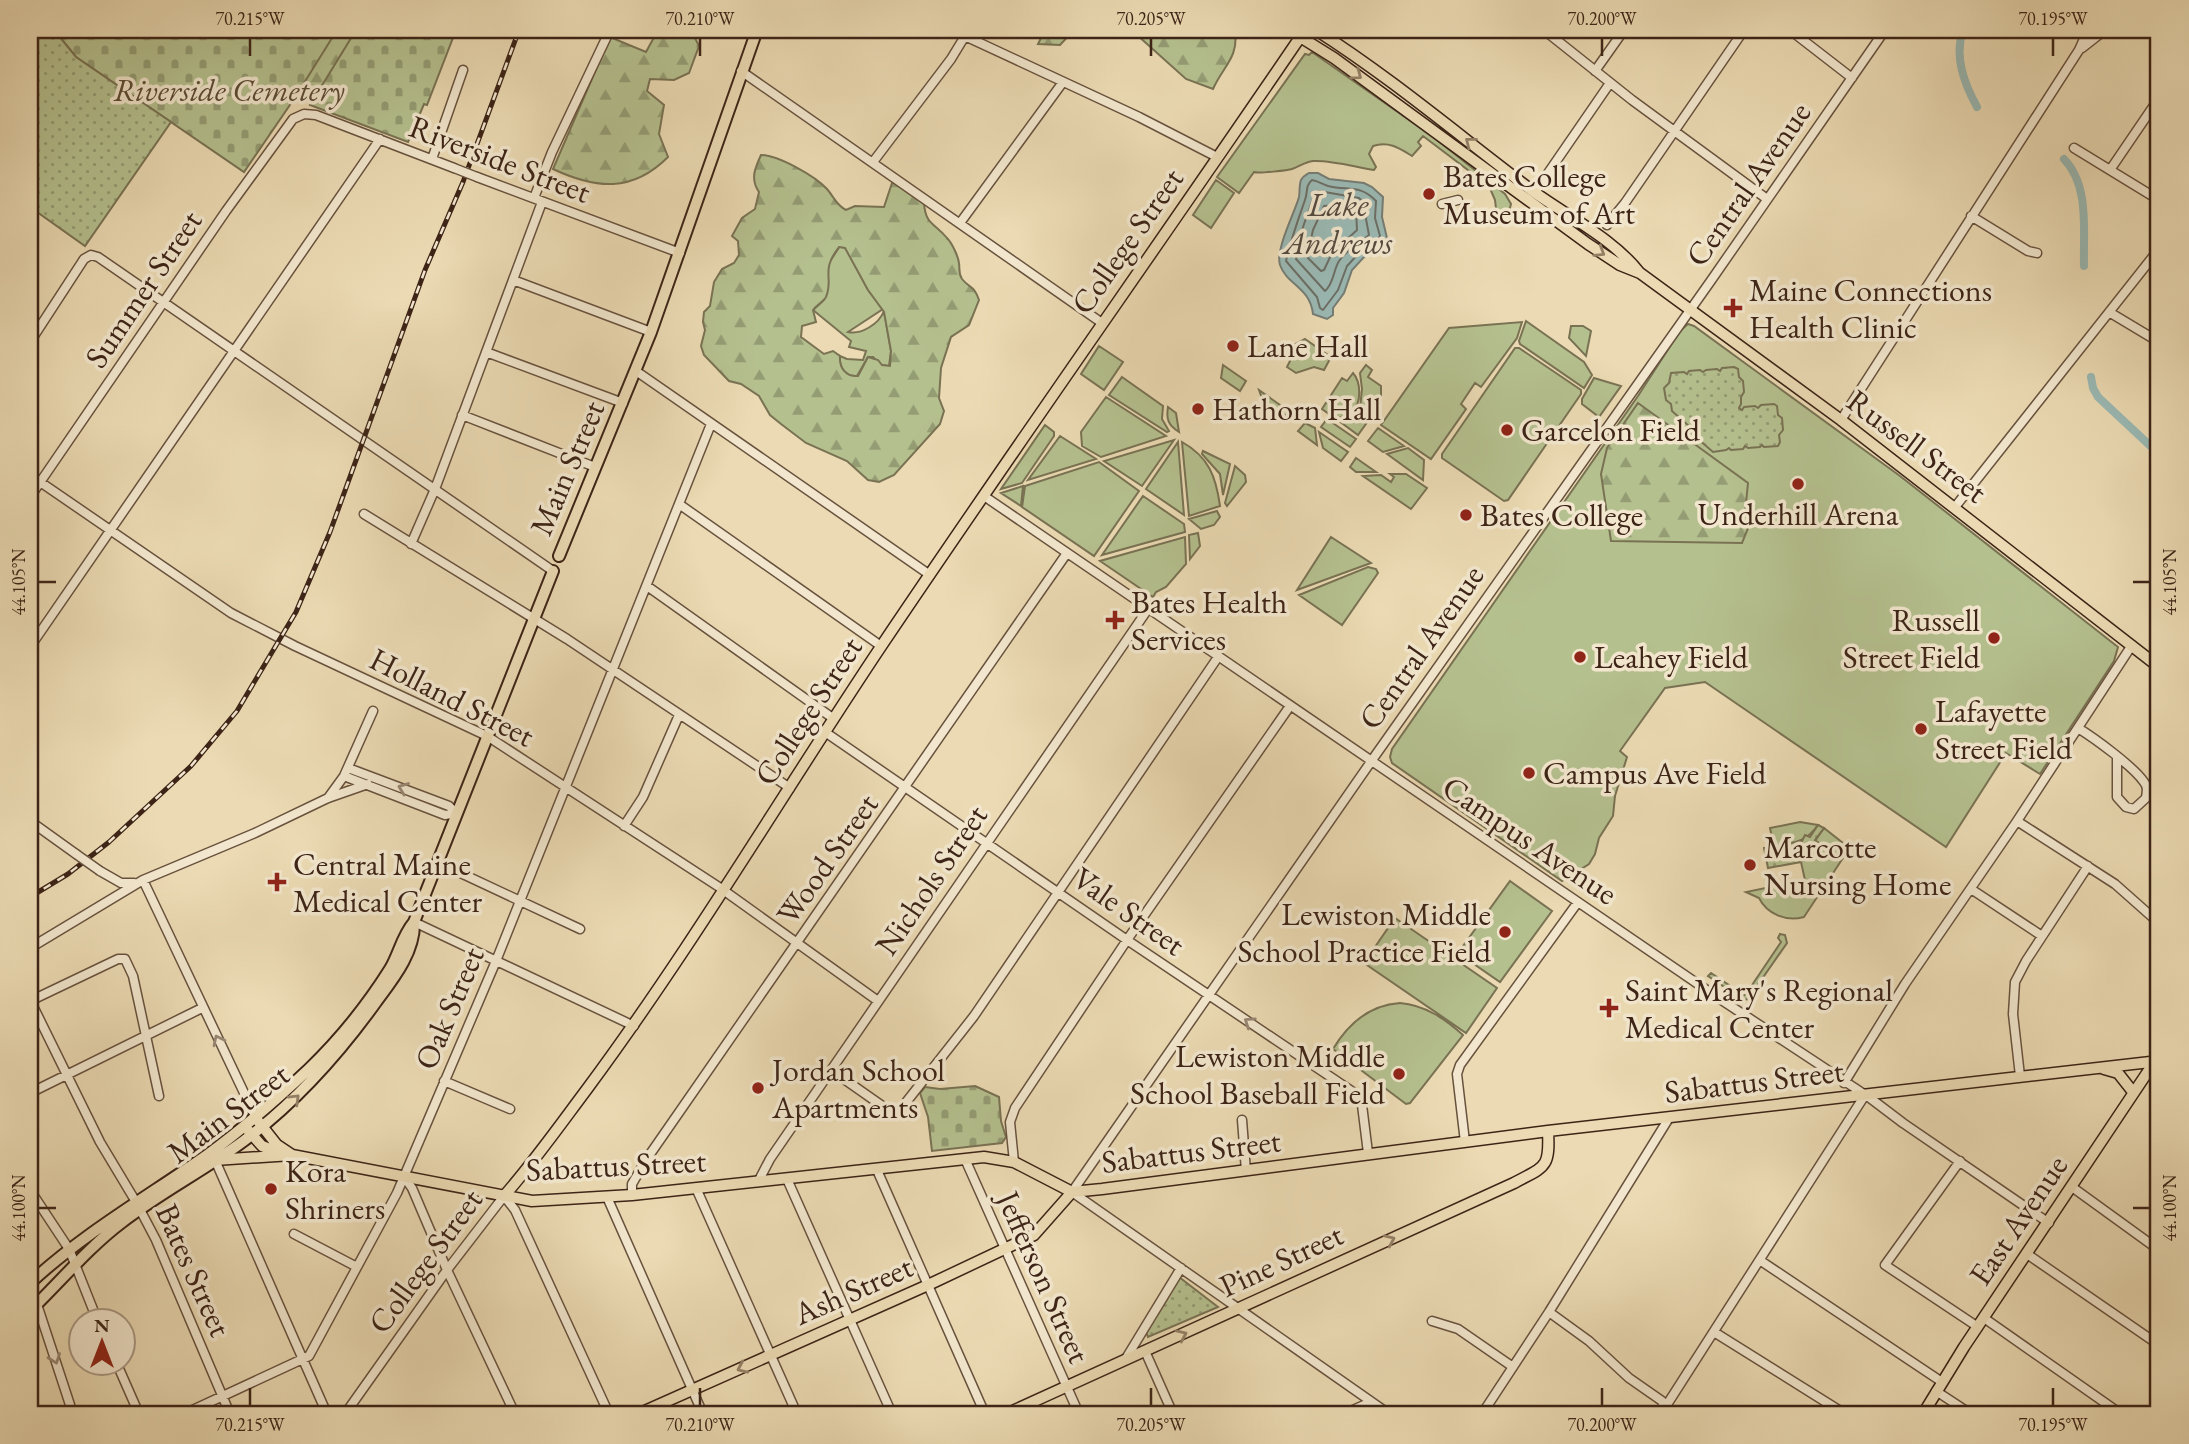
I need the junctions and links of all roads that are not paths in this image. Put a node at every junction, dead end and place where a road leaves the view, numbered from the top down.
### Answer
1 (610, 30) edge
2 (757, 30) edge
3 (952, 30) edge
4 (1289, 30) edge
5 (1316, 30) edge
6 (1544, 30) edge
7 (1624, 30) edge
8 (1744, 30) edge
9 (1790, 30) edge
10 (1885, 30) edge
11 (2088, 30) edge
12 (2105, 30) edge
13 (1303, 33) edge
14 (965, 36) junction
15 (2079, 50) junction
16 (463, 70) dead end
17 (741, 71) junction
18 (1595, 71) junction
19 (1852, 78) junction
20 (1063, 82) junction
21 (1610, 83) junction
22 (2159, 98) edge
23 (301, 114) joint
24 (1673, 132) junction
25 (380, 139) junction
26 (2074, 148) dead end
27 (1217, 157) junction
28 (432, 159) junction
29 (873, 162) junction
30 (2110, 170) junction
31 (1535, 192) junction
32 (1767, 199) junction
33 (538, 200) junction
34 (1458, 200) dead end
35 (2159, 200) edge
36 (1442, 205) dead end
37 (1971, 216) junction
38 (960, 223) junction
39 (1607, 225) dead end
40 (2159, 249) edge
41 (680, 253) junction
42 (2037, 253) dead end
43 (2156, 260) edge
44 (1640, 273) junction
45 (513, 280) junction
46 (164, 302) junction
47 (1689, 309) junction
48 (2109, 312) junction
49 (1101, 323) junction
50 (651, 332) junction
51 (30, 342) edge
52 (2159, 342) edge
53 (235, 350) junction
54 (486, 352) junction
55 (636, 371) junction
56 (623, 403) junction
57 (462, 415) junction
58 (1841, 421) junction
59 (711, 424) junction
60 (595, 467) junction
61 (30, 475) edge
62 (39, 482) junction
63 (435, 489) junction
64 (984, 496) junction
65 (30, 497) edge
66 (680, 504) junction
67 (1955, 508) junction
68 (364, 514) dead end
69 (109, 530) junction
70 (411, 544) junction
71 (1068, 553) junction
72 (559, 556) joint
73 (553, 571) junction
74 (930, 575) junction
75 (647, 586) junction
76 (1148, 608) junction
77 (533, 619) junction
78 (2132, 645) junction
79 (881, 646) junction
80 (30, 647) edge
81 (1218, 657) junction
82 (2159, 667) edge
83 (613, 671) junction
84 (1290, 706) junction
85 (373, 711) dead end
86 (679, 715) junction
87 (834, 719) junction
88 (2078, 728) junction
89 (825, 732) junction
90 (487, 736) junction
91 (2117, 758) junction
92 (1371, 761) junction
93 (346, 772) junction
94 (368, 785) junction
95 (790, 788) junction
96 (565, 789) junction
97 (905, 789) junction
98 (328, 798) junction
99 (456, 813) junction
100 (30, 821) edge
101 (2017, 821) junction
102 (624, 826) junction
103 (987, 843) junction
104 (437, 862) junction
105 (2088, 866) junction
106 (143, 880) junction
107 (1971, 889) junction
108 (1057, 891) junction
109 (723, 892) junction
110 (520, 901) junction
111 (1578, 902) junction
112 (414, 922) junction
113 (2159, 923) edge
114 (580, 929) dead end
115 (2042, 936) junction
116 (1127, 940) junction
117 (797, 945) junction
118 (30, 948) edge
119 (496, 961) junction
120 (1210, 996) junction
121 (30, 1001) edge
122 (878, 1001) junction
123 (202, 1008) junction
124 (634, 1026) junction
125 (147, 1035) junction
126 (2158, 1059) edge
127 (2097, 1068) junction
128 (831, 1070) junction
129 (67, 1074) junction
130 (2020, 1076) junction
131 (444, 1081) junction
132 (1844, 1083) junction
133 (2133, 1092) junction
134 (30, 1093) edge
135 (1866, 1095) junction
136 (159, 1096) dead end
137 (510, 1109) dead end
138 (255, 1116) junction
139 (1669, 1118) junction
140 (1242, 1120) dead end
141 (262, 1127) junction
142 (248, 1130) junction
143 (1548, 1131) junction
144 (1465, 1142) junction
145 (1368, 1153) junction
146 (292, 1155) junction
147 (965, 1159) junction
148 (215, 1160) junction
149 (1014, 1161) junction
150 (1960, 1161) junction
151 (877, 1170) junction
152 (1246, 1171) junction
153 (404, 1177) junction
154 (787, 1179) junction
155 (758, 1182) junction
156 (2071, 1187) junction
157 (696, 1188) junction
158 (30, 1190) edge
159 (1072, 1192) junction
160 (632, 1195) junction
161 (504, 1196) junction
162 (607, 1197) junction
163 (138, 1205) junction
164 (2049, 1223) junction
165 (294, 1234) dead end
166 (69, 1249) junction
167 (1005, 1249) junction
168 (2159, 1250) edge
169 (2027, 1254) junction
170 (1761, 1261) junction
171 (74, 1267) junction
172 (357, 1267) junction
173 (1181, 1268) junction
174 (447, 1270) junction
175 (30, 1283) edge
176 (928, 1285) junction
177 (33, 1308) edge
178 (92, 1308) edge
179 (1239, 1309) junction
180 (1549, 1311) junction
181 (850, 1320) junction
182 (1432, 1321) dead end
183 (1981, 1323) junction
184 (1714, 1332) junction
185 (2159, 1345) edge
186 (1145, 1351) junction
187 (771, 1355) junction
188 (302, 1358) junction
189 (1125, 1360) junction
190 (1513, 1367) junction
191 (123, 1378) edge
192 (1939, 1386) junction
193 (1067, 1387) junction
194 (692, 1390) junction
195 (222, 1396) junction
196 (1371, 1402) junction
197 (657, 1410) edge
198 (1666, 1412) edge
199 (73, 1414) edge
200 (139, 1414) edge
201 (184, 1414) edge
202 (230, 1414) edge
203 (327, 1414) edge
204 (345, 1414) edge
205 (515, 1414) edge
206 (609, 1414) edge
207 (638, 1414) edge
208 (703, 1414) edge
209 (797, 1414) edge
210 (892, 1414) edge
211 (985, 1414) edge
212 (1006, 1414) edge
213 (1079, 1414) edge
214 (1173, 1414) edge
215 (1344, 1414) edge
216 (1389, 1414) edge
217 (1482, 1414) edge
218 (1845, 1414) edge
219 (1923, 1414) edge
220 (1971, 1414) edge
221 (2121, 1414) edge

1 - 33 street
2 - 17 highway, Main Street
3 - 14 street
4 - 13 main road, Russell Street
31 -> 5 main road, Russell Street
6 - 18 street
7 - 18 street
8 - 24 street
9 - 19 street
10 - 19 street, Central Avenue
11 - 15 street
12 - 15 street
13 - 27 main road, College Street
13 -> 44 main road, Russell Street
14 - 20 street
14 - 29 street
15 - 37 street
16 - 28 street
17 - 29 street
17 - 41 highway, Main Street
18 - 21 street
19 - 32 street, Central Avenue
20 - 27 street
20 - 38 street
21 - 24 street
21 - 31 street
22 - 30 street
23 - 25 street, Riverside Street
23 - 46 street, Summer Street
24 - 32 street
24 - 39 street
25 - 28 street, Riverside Street
25 - 53 street
26 - 30 street
27 - 49 main road, College Street
28 - 33 street, Riverside Street, bridge
29 - 38 street
30 - 35 street
31 - 44 main road, Russell Street
32 - 47 street, Central Avenue
33 - 41 street, Riverside Street
33 - 45 street
34 - 36 street
37 - 42 street
37 - 58 street
38 - 49 street
40 - 43 street
41 - 50 highway, Main Street
43 - 48 street
44 - 47 main road, Russell Street
45 - 50 street
45 - 54 street
46 - 51 street
46 - 53 street
46 - 62 street, Summer Street
47 - 58 main road, Russell Street
47 - 92 street, Central Avenue
48 - 52 street
48 - 67 street
49 - 64 main road, College Street
50 - 55 highway, Main Street
53 - 63 street
53 - 69 street
54 - 56 street
54 - 57 street
55 - 56 highway, Main Street
55 - 59 street
56 - 60 highway, Main Street
57 - 60 street
57 - 63 street
58 - 67 main road, Russell Street
59 - 66 street, Oak Street
59 - 74 street
60 - 72 highway, Main Street
61 - 62 street, Holland Street
62 - 65 street, Summer Street
62 - 69 street, Holland Street
63 - 70 street
63 - 73 street
64 - 71 street, Campus Avenue
64 - 74 main road, College Street
66 - 75 street, Oak Street
66 - 79 street
67 - 78 main road, Russell Street
68 - 70 street
69 - 80 street
69 - 90 street, Holland Street
70 - 77 street
71 - 76 street, Campus Avenue
71 - 97 street, Wood Street
72 - 73 main road, Main Street
73 - 77 highway, Main Street
74 - 79 main road, College Street
75 - 83 street, Oak Street
75 - 87 street
76 - 81 street, Campus Avenue
76 - 103 street, Nichols Street
77 - 83 street
77 - 90 highway, Main Street
78 - 82 main road, Russell Street
78 - 88 street
79 - 87 main road, College Street
81 - 84 street, Campus Avenue
81 - 108 street
83 - 86 street
83 - 96 street, Oak Street
84 - 92 street, Campus Avenue
84 - 116 street
85 - 93 street
86 - 95 street
86 - 102 street
87 - 89 main road, College Street
88 - 91 street
88 - 101 street
89 - 95 main road, College Street
89 - 97 street, Vale Street
90 - 96 street, Holland Street
90 - 99 highway, Main Street
91 - 91 street
92 - 111 street, Campus Avenue
92 - 120 street, Central Avenue
93 - 94 street
93 - 98 street
99 -> 93 street
94 - 98 street
94 - 99 street
95 - 109 main road, College Street
96 - 102 street, Holland Street
96 - 110 street, Oak Street
97 - 103 street, Vale Street
97 - 117 street, Wood Street
98 - 106 street
99 - 104 highway, Main Street
100 - 106 street, bridge
101 - 105 street
101 - 107 street
102 - 109 street, Holland Street
103 - 108 street, Vale Street
103 - 122 street, Nichols Street
104 - 110 street
104 - 112 highway, Main Street
105 - 113 street
105 - 115 street
106 - 118 street
106 - 123 street
107 - 115 street
107 - 132 street
108 - 116 street, Vale Street
108 - 128 street
109 - 117 street, Holland Street
109 - 124 main road, College Street
110 - 114 street
110 - 119 street, Oak Street
111 - 132 street, Campus Avenue
111 - 144 street
112 - 119 street
112 - 138 highway, Main Street
141 -> 112 highway, Main Street
115 - 130 street
116 - 120 street, Vale Street
116 - 149 street
117 - 122 street, Holland Street
117 - 160 street, Wood Street
119 - 124 street
119 - 131 street, Oak Street
145 -> 120 street, Vale Street
120 - 159 street, Central Avenue
121 - 125 street
121 - 129 street, Bates Street
122 - 128 street, Nichols Street
123 - 125 street
138 -> 123 street
124 - 161 main road, College Street
125 - 129 street
125 - 136 street
126 - 127 main road, Sabattus Street
126 - 133 main road, East Avenue
127 - 130 main road, Sabattus Street
127 - 133 main road
128 - 155 street, Nichols Street
129 - 134 street
129 - 163 street, Bates Street
130 - 135 main road, Sabattus Street
131 - 137 street
131 - 153 street, Oak Street
132 - 135 street, Campus Avenue
133 - 156 main road, East Avenue
135 - 139 main road, Sabattus Street
135 - 150 street, Campus Avenue
135 - 170 street
138 - 141 main road
138 - 142 highway, Main Street
139 - 143 main road, Sabattus Street
139 - 180 street
140 - 152 street
141 - 142 highway, Main Street
141 - 146 main road
142 - 146 main road
142 - 148 highway, Main Street
142 - 163 highway, Main Street
143 - 144 main road, Sabattus Street
179 -> 143 main road, Pine Street
144 - 145 main road, Sabattus Street
145 - 152 main road, Sabattus Street
146 - 148 main road
146 - 153 main road, Sabattus Street
147 - 149 main road, Sabattus Street
147 - 151 main road, Sabattus Street
147 - 167 street, Jefferson Street
148 - 163 highway, Main Street
148 - 188 street
149 - 159 main road, Sabattus Street
150 - 164 street, Campus Avenue
150 - 183 street
151 - 154 main road, Sabattus Street
151 - 176 street
152 - 159 main road, Sabattus Street
153 - 161 main road, Sabattus Street
153 - 172 street, Oak Street
153 - 174 street
154 - 155 main road, Sabattus Street
154 - 181 street
155 - 157 main road, Sabattus Street
156 - 164 main road, East Avenue
156 - 168 street
157 - 160 main road, Sabattus Street
157 - 187 street
158 - 166 street
159 - 167 main road, Ash Street
159 - 173 street
160 - 162 main road, Sabattus Street
161 - 162 main road, Sabattus Street
161 - 174 street, College Street
161 - 206 street
162 - 194 street
163 - 166 highway, Main Street
163 - 171 highway, Main Street
163 - 195 street, Bates Street
164 - 169 main road, East Avenue
165 - 172 street
166 - 171 street
166 - 175 highway, Main Street
167 - 176 main road, Ash Street
167 - 193 street, Jefferson Street
169 - 183 main road, East Avenue
169 - 185 street
170 - 184 street
170 - 192 street
171 - 177 highway, Main Street
171 - 178 street
172 - 188 street, Oak Street
173 - 179 street
173 - 189 street
174 - 204 street, College Street
174 - 205 street
175 - 177 street
176 - 181 main road, Ash Street
176 - 211 street
177 -> 199 street
186 -> 179 main road, Pine Street
179 - 196 street
180 - 190 street
180 - 198 street
181 - 187 main road, Ash Street
181 - 210 street
182 - 190 street
183 - 192 main road, East Avenue
183 - 221 street
184 - 198 street
184 - 218 street
186 - 189 main road, Pine Street
186 - 214 street
187 -> 194 main road, Ash Street
187 - 209 street
188 - 195 street, Oak Street
188 - 203 street
189 - 193 main road, Pine Street
190 - 217 street
191 - 200 street
192 - 219 main road, East Avenue
192 - 220 street
193 - 212 main road, Pine Street
193 - 213 street, Jefferson Street
194 - 197 main road, Ash Street
194 - 208 street
195 - 201 street, Oak Street
195 - 202 street, Bates Street
196 - 215 street
196 - 216 street
197 - 207 main road, Ash Street

